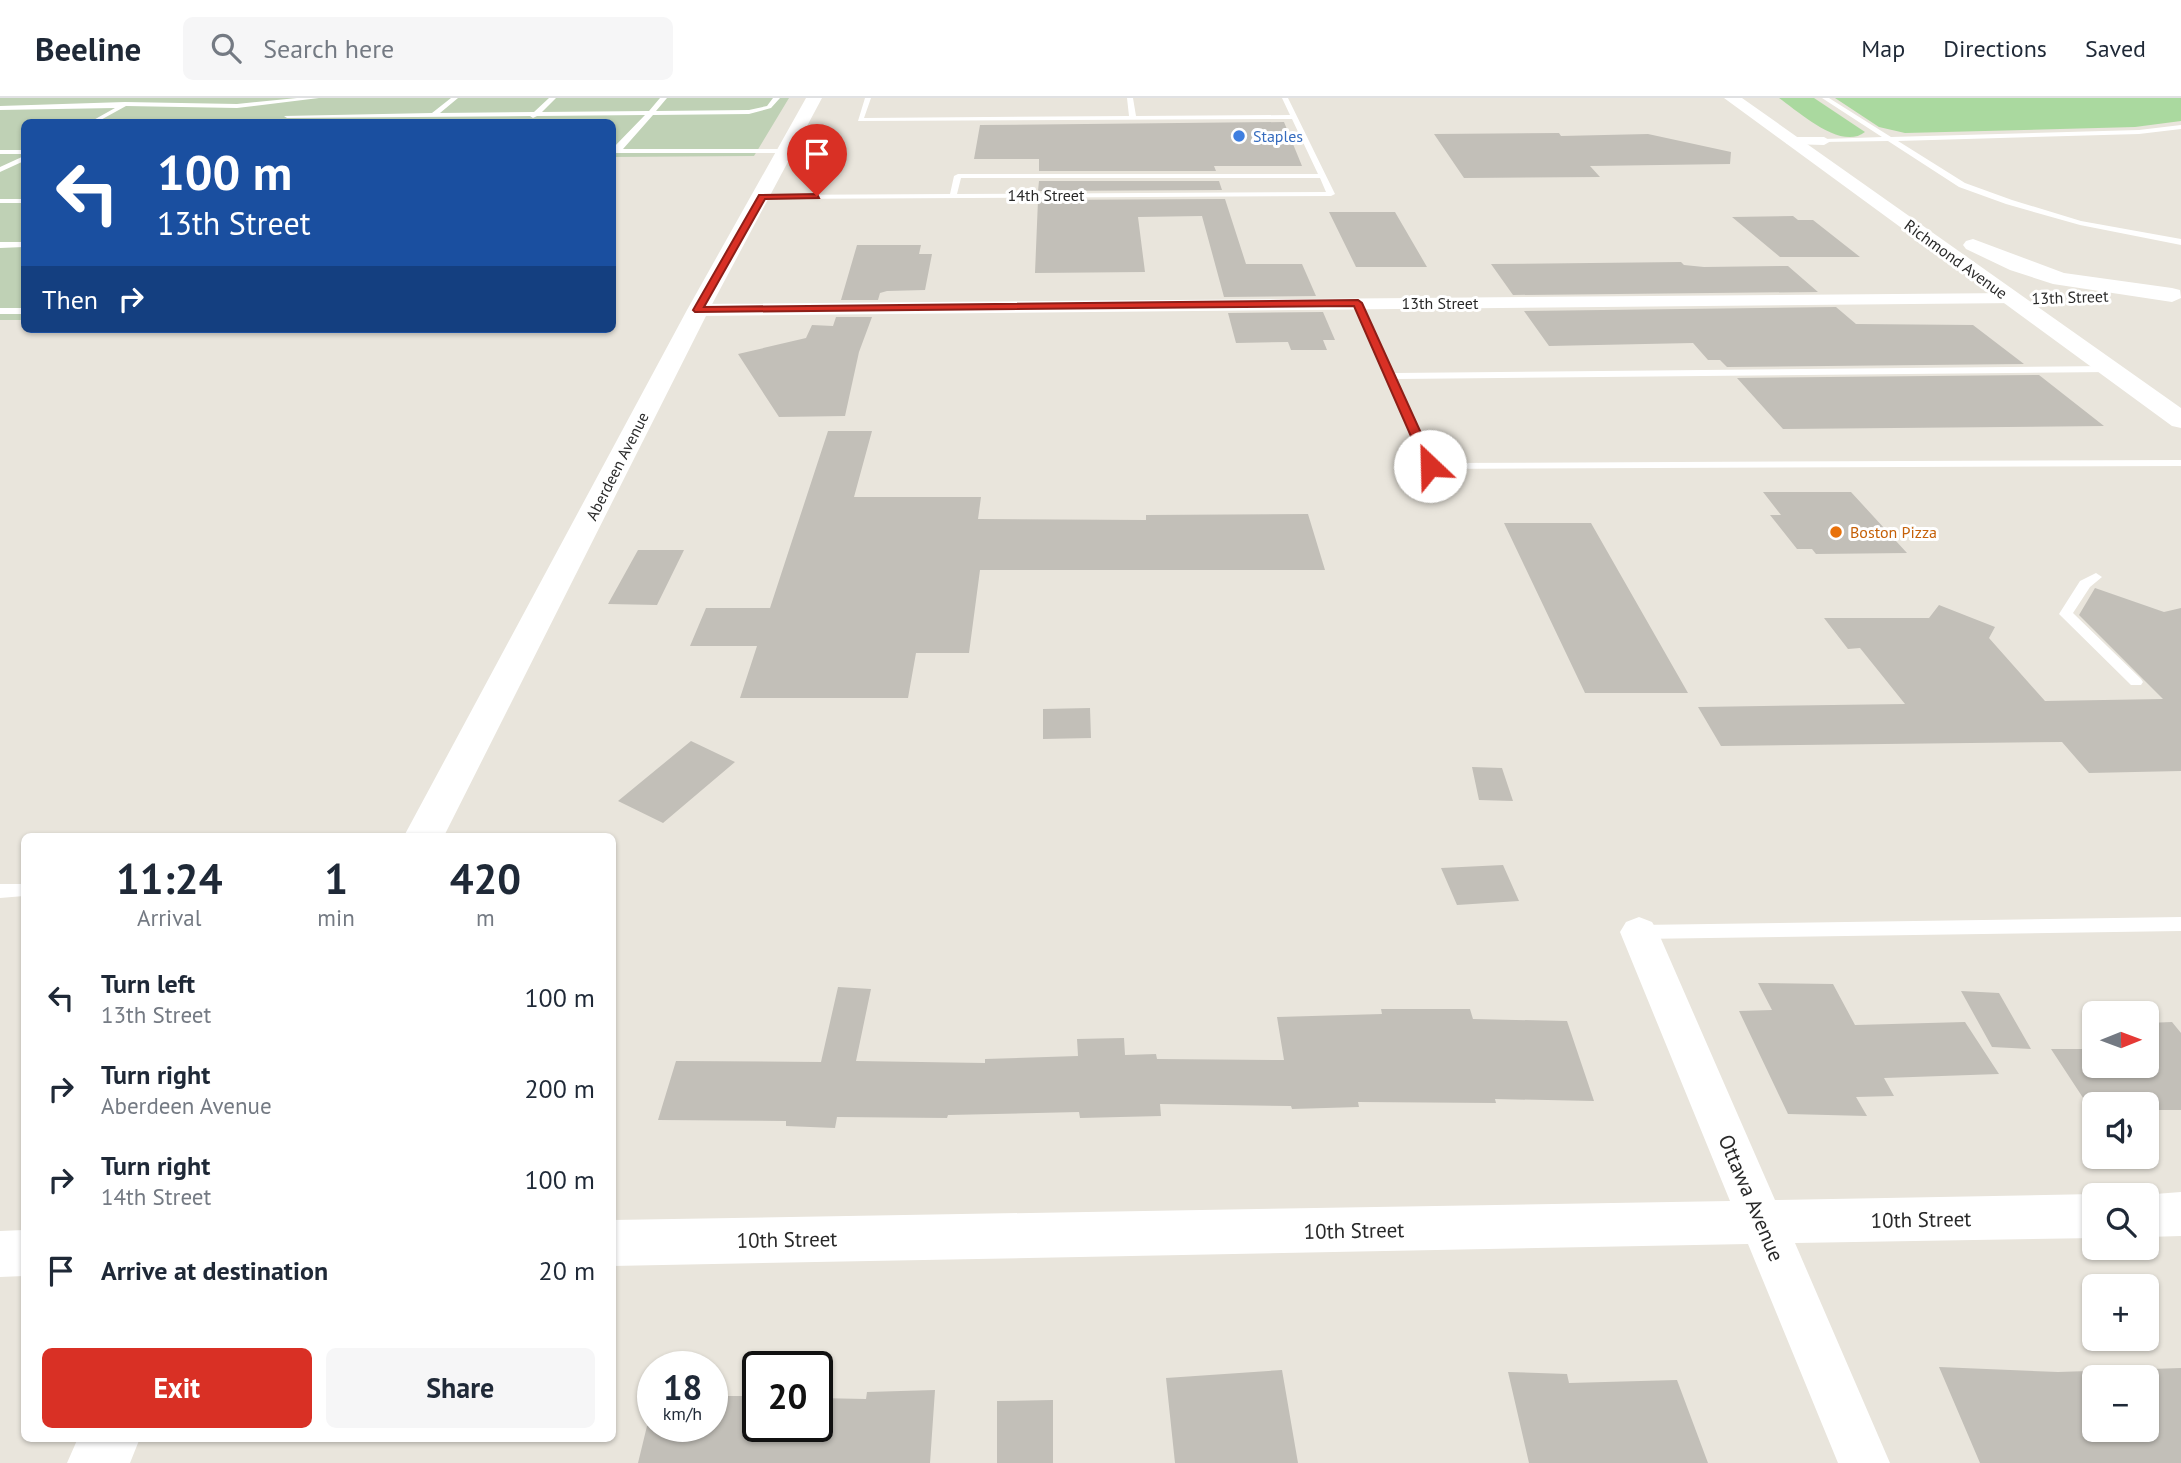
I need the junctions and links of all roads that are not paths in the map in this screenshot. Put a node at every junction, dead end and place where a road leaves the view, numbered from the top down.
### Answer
1 (20, 98) edge
2 (316, 98) edge
3 (455, 98) edge
4 (553, 98) edge
5 (664, 98) edge
6 (777, 98) edge
7 (814, 98) edge
8 (869, 98) edge
9 (1130, 98) edge
10 (1285, 98) edge
11 (1732, 98) edge
12 (1761, 98) edge
13 (1825, 98) edge
14 (127, 103) edge
15 (0, 107) edge
16 (652, 113) junction
17 (433, 114) junction
18 (535, 114) junction
19 (287, 116) junction
20 (1294, 117) junction
21 (1133, 118) junction
22 (98, 119) edge
23 (282, 119) edge
24 (427, 119) edge
25 (530, 119) edge
26 (2181, 127) edge
27 (1885, 138) junction
28 (1791, 141) junction
29 (1824, 141) junction
30 (616, 150) edge
31 (616, 151) edge
32 (787, 151) junction
33 (0, 152) edge
34 (21, 155) edge
35 (1845, 155) dead end
36 (21, 157) edge
37 (0, 170) edge
38 (1322, 176) junction
39 (953, 196) junction
40 (762, 197) junction
41 (0, 201) edge
42 (21, 201) edge
43 (2181, 242) edge
44 (0, 245) edge
45 (21, 245) edge
46 (2177, 295) edge
47 (2049, 297) junction
48 (2012, 299) junction
49 (1358, 303) junction
50 (698, 310) junction
51 (0, 311) edge
52 (21, 311) edge
53 (2109, 369) junction
54 (1390, 376) junction
55 (2181, 420) edge
56 (2181, 463) edge
57 (2096, 577) dead end
58 (2136, 682) dead end
59 (426, 833) edge
60 (21, 890) edge
61 (0, 891) edge
62 (2181, 924) edge
63 (1639, 932) joint
64 (2181, 1214) edge
65 (2159, 1215) edge
66 (2082, 1216) edge
67 (1761, 1224) junction
68 (616, 1243) edge
69 (21, 1253) edge
70 (0, 1254) edge
71 (108, 1442) edge
72 (98, 1463) edge
73 (1864, 1463) edge

1 - 15 lane
2 - 14 lane
2 - 19 lane
3 - 17 lane
4 - 18 lane
5 - 16 lane
6 - 16 lane
7 - 32 street, Aberdeen Avenue
8 - 21 lane
9 - 21 lane
10 - 20 lane
11 - 28 street, Richmond Avenue
12 - 29 street
13 - 27 lane
14 - 15 lane
14 - 22 lane
16 - 18 lane
16 - 30 lane
17 - 18 lane
17 - 19 lane
17 - 24 lane
18 - 25 lane
19 - 23 lane
20 - 21 lane
20 - 38 lane
26 - 27 lane
27 - 29 lane
27 - 43 lane
28 - 29 street
28 - 48 street, Richmond Avenue
29 - 35 street
31 - 32 lane
32 - 40 street, Aberdeen Avenue
33 - 34 lane
36 - 37 lane
38 - 39 lane
38 - 39 lane, 14th Street
39 - 40 lane, 14th Street
40 - 50 street, Aberdeen Avenue
41 - 42 lane
44 - 45 lane
46 - 47 street, 13th Street
46 - 47 street, Richmond Avenue
47 - 48 street, 13th Street
48 - 49 street, 13th Street
48 - 53 street, Richmond Avenue
49 - 50 street, 13th Street
49 - 54 lane
50 - 59 street, Aberdeen Avenue
51 - 52 lane
53 - 54 lane
53 - 55 street, Richmond Avenue
54 - 56 lane
57 - 58 lane
60 - 61 lane
62 - 63 lane
63 - 67 street, Ottawa Avenue
64 - 65 street
66 - 67 street, 10th Street
67 - 68 street, 10th Street
67 - 73 street, Ottawa Avenue
69 - 70 street
71 - 72 street

